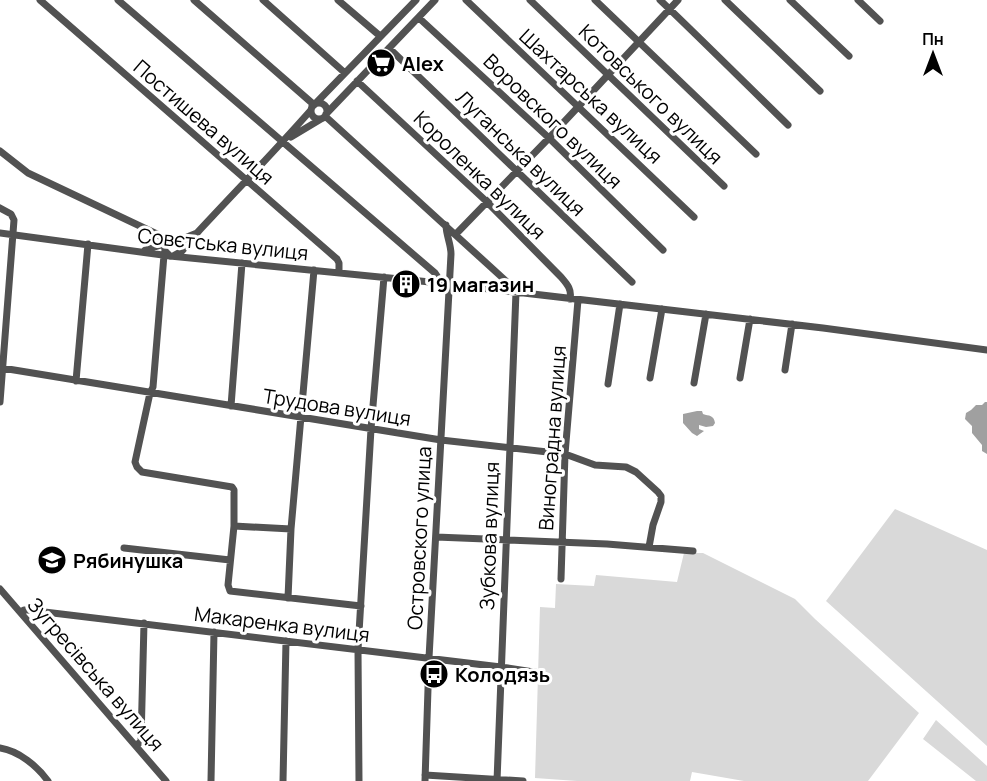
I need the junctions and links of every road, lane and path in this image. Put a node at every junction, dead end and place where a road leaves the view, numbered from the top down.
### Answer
1 (40, 0) edge
2 (118, 0) edge
3 (194, 0) edge
4 (263, 0) edge
5 (338, 0) edge
6 (435, 0) edge
7 (466, 0) edge
8 (530, 0) edge
9 (595, 0) edge
10 (660, 0) edge
11 (678, 0) edge
12 (725, 0) edge
13 (790, 0) edge
14 (858, 0) edge
15 (411, 2) edge
16 (669, 9) junction
17 (419, 18) junction
18 (880, 21) dead end
19 (380, 36) junction
20 (640, 42) junction
21 (389, 48) junction
22 (849, 56) dead end
23 (345, 73) junction
24 (608, 76) junction
25 (357, 81) junction
26 (820, 91) dead end
27 (578, 106) junction
28 (312, 107) junction
29 (324, 116) junction
30 (788, 125) dead end
31 (549, 138) junction
32 (283, 142) junction
33 (0, 151) edge
34 (756, 154) dead end
35 (516, 172) junction
36 (245, 180) junction
37 (724, 186) dead end
38 (486, 201) junction
39 (0, 208) edge
40 (694, 217) dead end
41 (446, 225) junction
42 (0, 233) edge
43 (197, 233) junction
44 (456, 234) junction
45 (13, 235) junction
46 (169, 243) junction
47 (88, 244) junction
48 (186, 248) junction
49 (663, 250) dead end
50 (139, 251) junction
51 (167, 256) junction
52 (204, 259) junction
53 (242, 263) junction
54 (451, 265) junction
55 (314, 270) junction
56 (339, 273) junction
57 (437, 276) junction
58 (384, 277) junction
59 (430, 282) junction
60 (632, 282) dead end
61 (450, 285) junction
62 (507, 291) junction
63 (516, 292) junction
64 (574, 299) junction
65 (449, 303) junction
66 (620, 304) junction
67 (662, 309) junction
68 (706, 314) junction
69 (750, 319) junction
70 (792, 324) junction
71 (2, 341) edge
72 (987, 350) edge
73 (2, 368) junction
74 (785, 370) dead end
75 (650, 378) dead end
76 (740, 378) dead end
77 (76, 381) junction
78 (694, 383) dead end
79 (608, 384) dead end
80 (150, 393) junction
81 (0, 402) edge
82 (231, 406) junction
83 (301, 417) junction
84 (371, 429) junction
85 (441, 441) junction
86 (509, 448) junction
87 (565, 454) junction
88 (234, 526) junction
89 (291, 529) junction
90 (436, 537) junction
91 (505, 540) junction
92 (562, 542) junction
93 (649, 547) junction
94 (124, 548) dead end
95 (693, 551) dead end
96 (230, 560) junction
97 (561, 579) dead end
98 (0, 589) edge
99 (288, 598) junction
100 (361, 606) junction
101 (21, 612) junction
102 (144, 623) junction
103 (214, 632) junction
104 (286, 641) junction
105 (358, 650) junction
106 (429, 658) junction
107 (501, 667) junction
108 (540, 673) dead end
109 (136, 746) junction
110 (0, 748) edge
111 (425, 778) edge
112 (497, 780) edge
113 (48, 781) edge
114 (166, 781) edge
115 (211, 781) edge
116 (283, 781) edge
117 (359, 781) edge
118 (523, 781) edge

1 - 36 street, Постишева вулиця
2 - 32 street
3 - 28 street
4 - 23 street
5 - 19 street
6 - 17 street
7 - 27 street, Шахтарська вулиця
8 - 24 street, Котовського вулиця
9 - 20 street
10 - 16 street
11 - 16 street
12 - 26 street
13 - 22 street
14 - 18 street
15 - 19 street
16 - 20 street
16 - 30 street
17 - 21 street
17 - 31 street, Воровского вулиця
19 - 23 street
20 - 24 street
20 - 34 street
21 - 25 street
21 - 35 street, Луганська вулиця
23 - 28 street
24 - 27 street
24 - 37 street, Котовського вулиця
25 - 29 street
25 - 38 street, Короленка вулиця
27 - 31 street
27 - 40 street, Шахтарська вулиця
28 - 29 street
28 - 29 street
28 - 32 street
29 - 32 street
29 - 41 street
31 - 35 street
31 - 49 street, Воровского вулиця
32 - 36 street
32 - 57 street
33 - 46 street
35 - 38 street
35 - 60 street, Луганська вулиця
36 - 43 street
36 - 56 street, Постишева вулиця
38 - 44 street
38 - 64 street, Короленка вулиця
39 - 45 street
41 - 44 street
41 - 54 street, Островского улица
42 - 45 street, Совєтська вулиця
43 - 46 street
43 - 48 street
44 - 62 street
45 - 47 street, Совєтська вулиця
45 - 71 street
46 - 48 street
46 - 50 street
46 - 51 street
47 - 50 street, Совєтська вулиця
47 - 77 street
48 - 51 street
48 - 52 street
50 - 51 street, Совєтська вулиця
51 - 52 street, Совєтська вулиця
51 - 80 street
52 - 53 street, Совєтська вулиця
53 - 55 street, Совєтська вулиця
53 - 82 street
54 - 57 street
54 - 61 street, Островского улица
55 - 56 street, Совєтська вулиця
55 - 83 street
56 - 58 street, Совєтська вулиця
57 - 59 street
58 - 59 street, Совєтська вулиця
58 - 84 street
59 - 61 street, Совєтська вулиця
59 - 65 street
61 - 62 street, Совєтська вулиця
61 - 65 street, Островского улица
62 - 63 street, Совєтська вулиця
63 - 64 street, Совєтська вулиця
63 - 86 street, Зубкова вулиця
64 - 66 street, Совєтська вулиця
64 - 87 street, Виноградна вулиця
65 - 85 street, Островского улица
66 - 67 street, Совєтська вулиця
66 - 79 street
67 - 68 street, Совєтська вулиця
67 - 75 street
68 - 69 street, Совєтська вулиця
68 - 78 street
69 - 70 street, Совєтська вулиця
69 - 76 street
70 - 72 street, Совєтська вулиця
70 - 74 street
71 - 73 street
73 - 77 street, Трудова вулиця
73 - 81 street
77 - 80 street, Трудова вулиця
80 - 82 street, Трудова вулиця
80 - 88 street
82 - 83 street, Трудова вулиця
83 - 84 street, Трудова вулиця
83 - 89 street
84 - 85 street, Трудова вулиця
84 - 100 street
85 - 86 street, Трудова вулиця
85 - 90 street, Островского улица
86 - 87 street, Трудова вулиця
86 - 91 street, Зубкова вулиця
87 - 92 street, Виноградна вулиця
87 - 93 street, Трудова вулиця
88 - 89 street
88 - 96 street
89 - 99 street
90 - 91 street
90 - 106 street, Островского улица
91 - 92 street
91 - 107 street, Зубкова вулиця
92 - 93 street
92 - 97 street, Виноградна вулиця
93 - 95 street
94 - 96 street
96 - 99 street
98 - 101 street, Зугресівська вулиця
99 - 100 street
100 - 105 street
101 - 102 street, Макаренка вулиця
101 - 109 street, Зугресівська вулиця
102 - 103 street, Макаренка вулиця
102 - 109 street
103 - 104 street, Макаренка вулиця
103 - 115 street
104 - 105 street, Макаренка вулиця
104 - 116 street
105 - 106 street, Макаренка вулиця
105 - 117 street
106 - 107 street, Макаренка вулиця
106 - 111 street, Островского улица
107 - 108 street, Макаренка вулиця
107 - 112 street, Зубкова вулиця
109 - 114 street, Зугресівська вулиця
110 - 113 street
111 - 112 street
112 - 118 street

